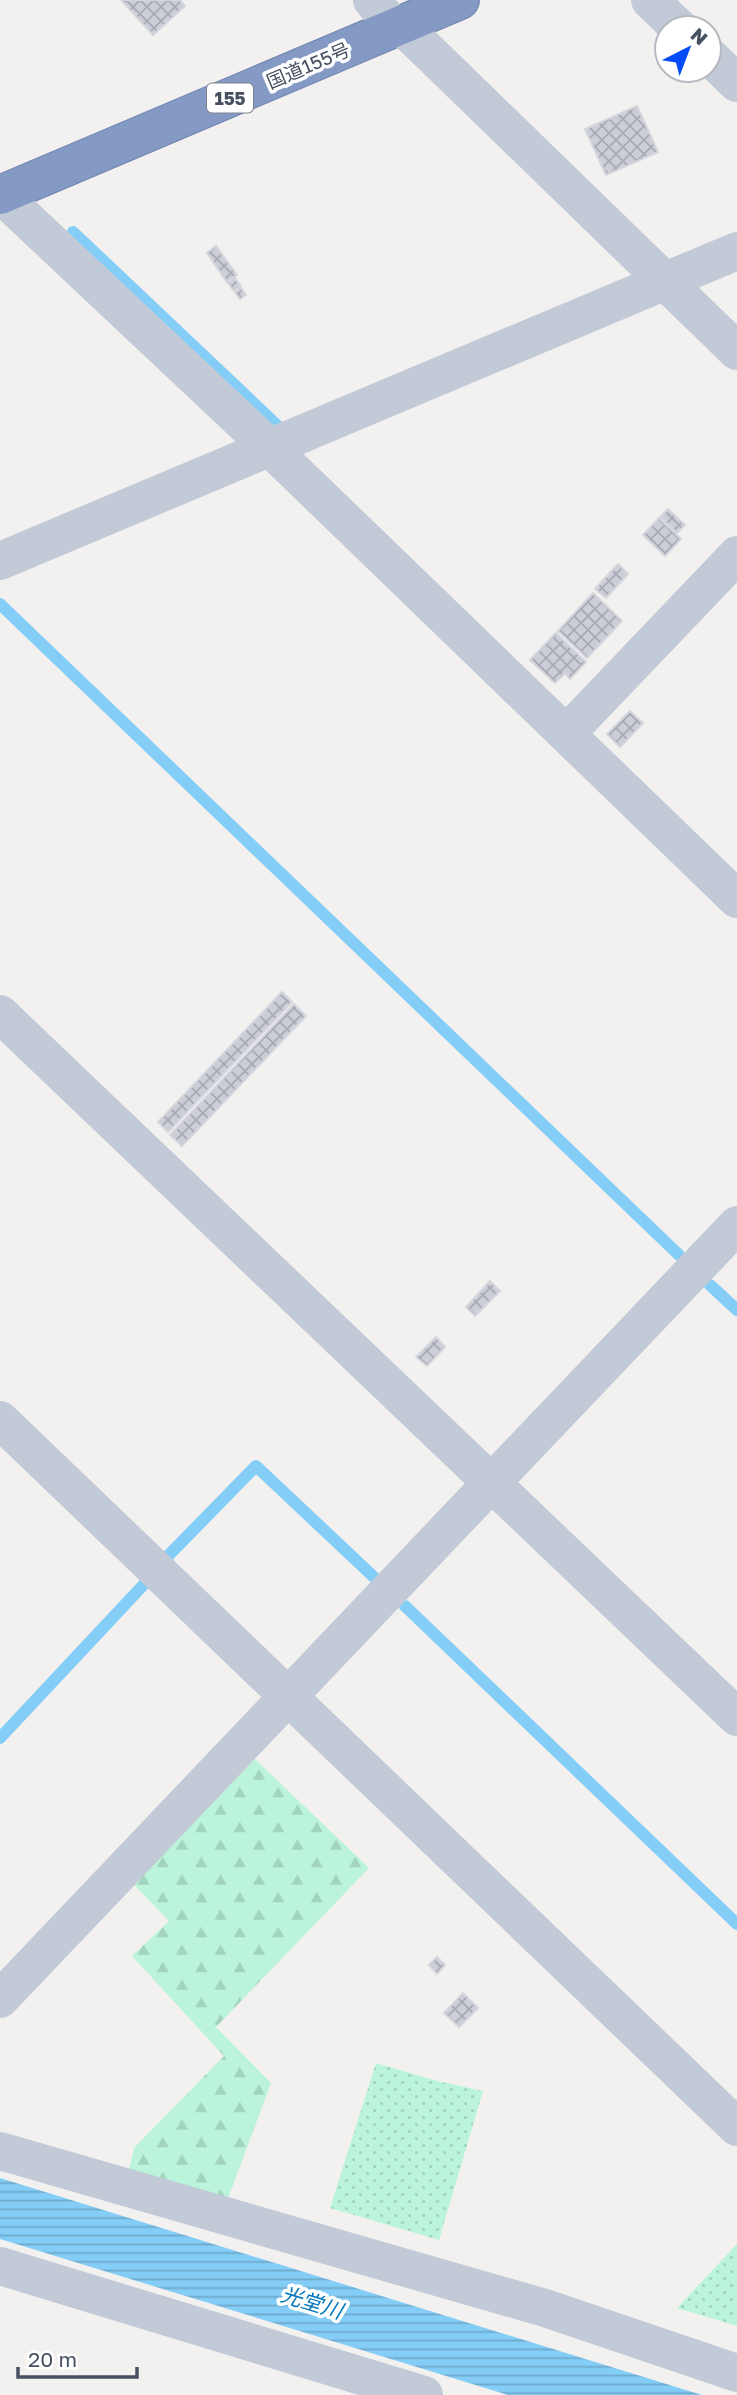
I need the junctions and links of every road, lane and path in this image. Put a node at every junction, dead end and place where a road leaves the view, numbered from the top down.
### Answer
1 (460, 0) edge
2 (650, 0) edge
3 (664, 14) edge
4 (389, 18) edge
5 (723, 70) edge
6 (737, 83) edge
7 (0, 195) edge
8 (737, 251) edge
9 (666, 282) junction
10 (737, 351) edge
11 (269, 447) junction
12 (737, 555) edge
13 (0, 561) edge
14 (566, 734) junction
15 (737, 899) edge
16 (0, 1014) edge
17 (737, 1225) edge
18 (0, 1420) edge
19 (490, 1484) junction
20 (288, 1696) junction
21 (737, 1717) edge
22 (0, 1999) edge
23 (737, 2127) edge
24 (0, 2151) edge
25 (0, 2266) edge
26 (737, 2373) edge
27 (424, 2395) edge

1 - 4 highway, 国道155号 / 155
2 - 3 street
4 - 7 highway, 国道155号 / 155
4 - 9 street
5 - 6 street
7 - 11 street
8 - 9 street
9 - 10 street
9 - 11 street
11 - 13 street
11 - 14 street
12 - 14 street
14 - 15 street
16 - 19 street
17 - 19 street
18 - 20 street
19 - 20 street
19 - 21 street
20 - 22 street
20 - 23 street
24 - 26 street
25 - 27 street

